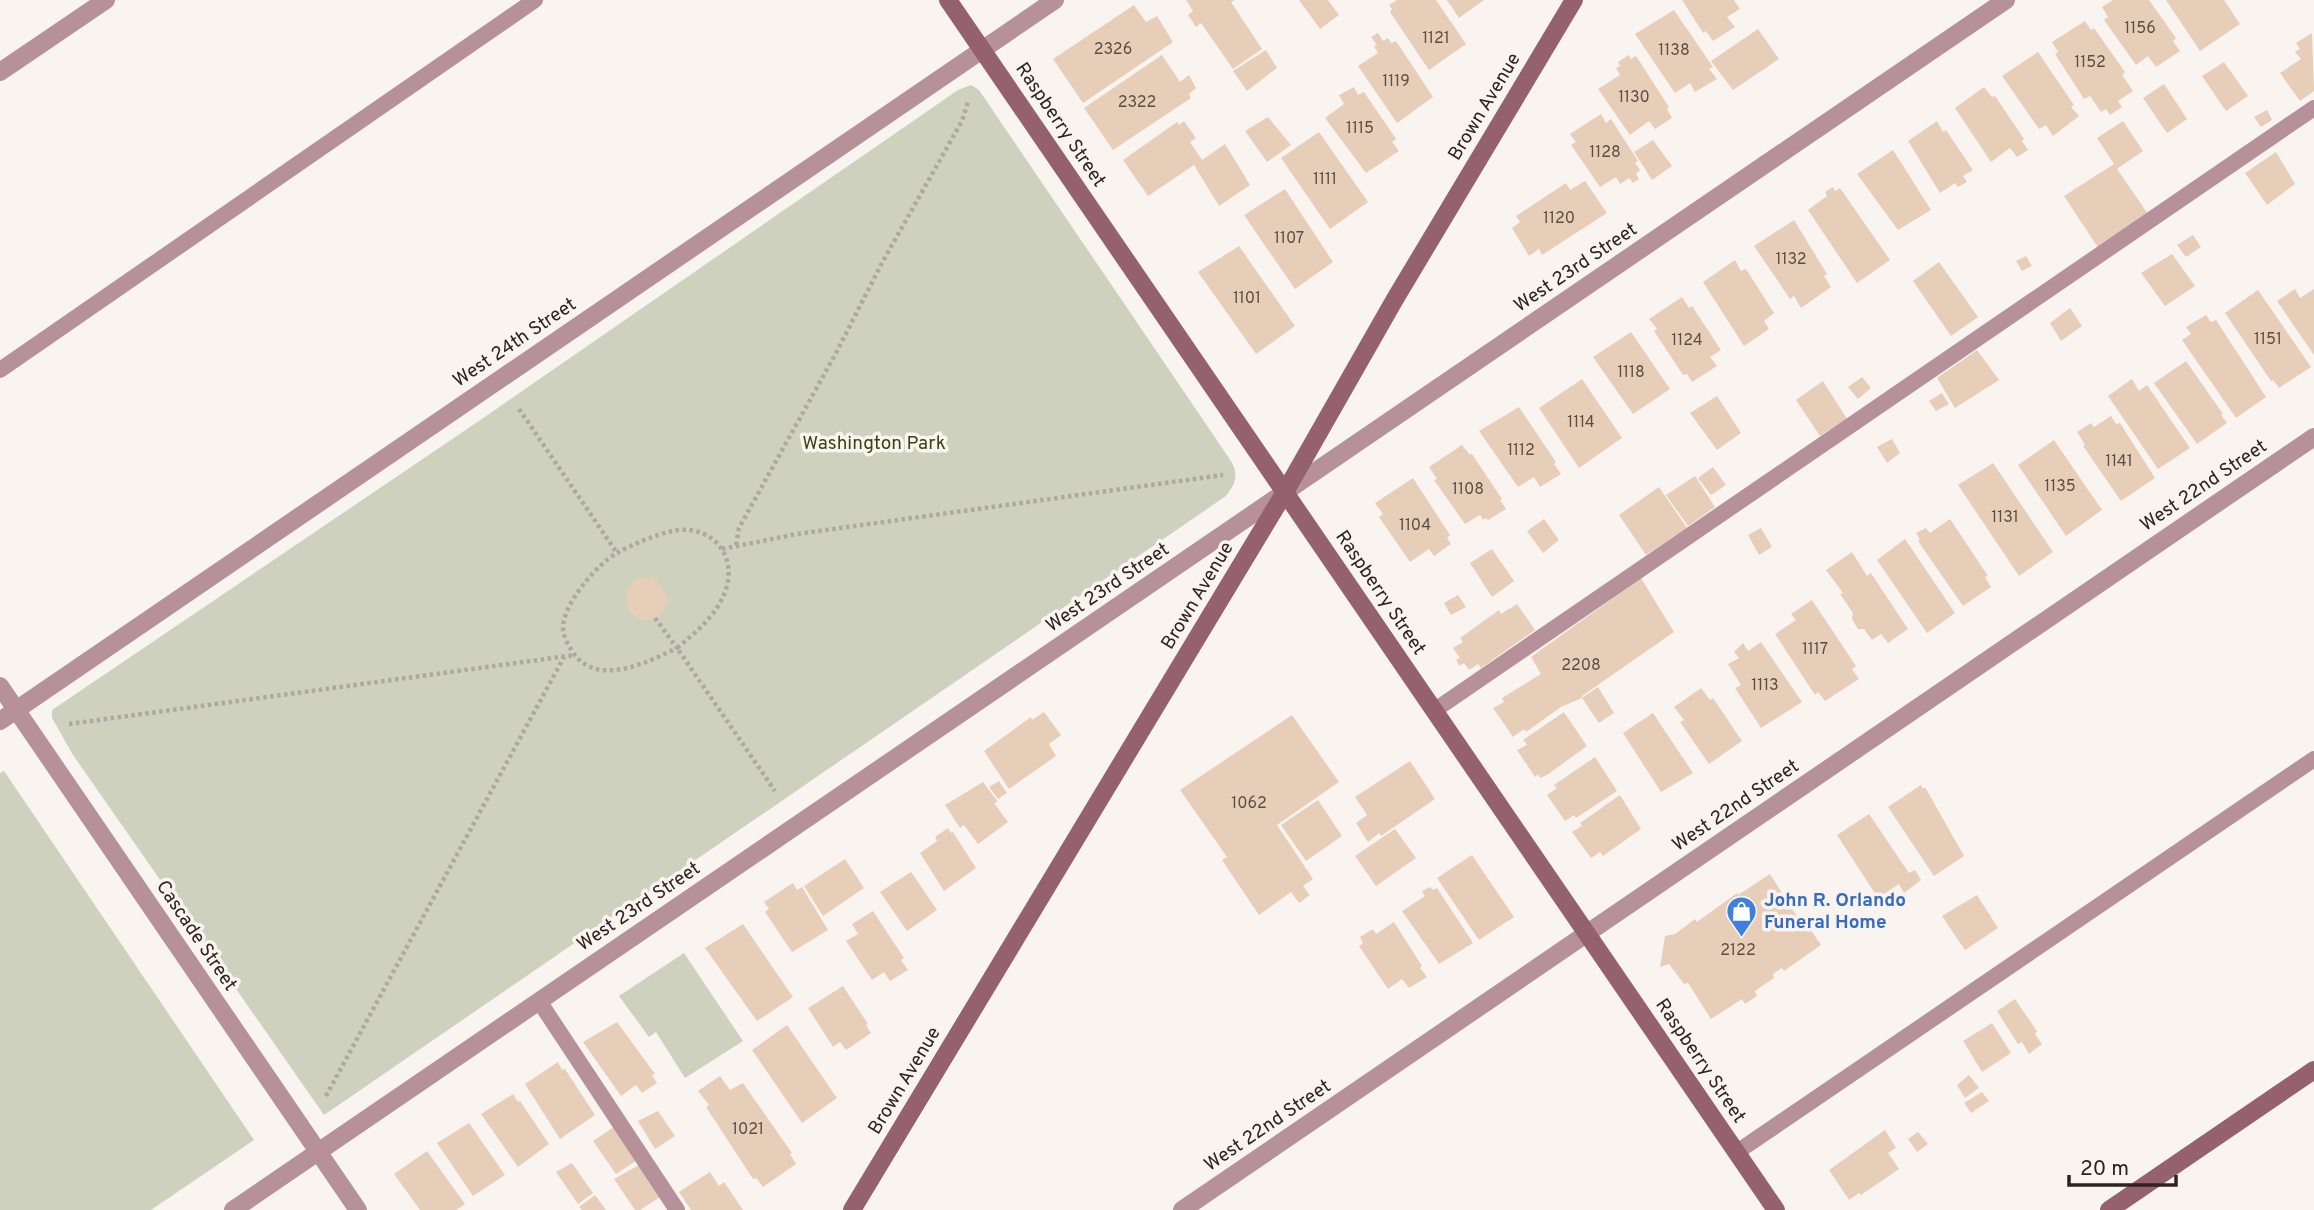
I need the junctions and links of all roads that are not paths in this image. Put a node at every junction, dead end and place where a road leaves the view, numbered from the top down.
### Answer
1 (106, 0) edge
2 (534, 0) edge
3 (948, 0) edge
4 (1055, 0) edge
5 (1574, 0) edge
6 (2007, 0) edge
7 (983, 49) junction
8 (0, 72) edge
9 (2314, 107) edge
10 (0, 370) edge
11 (2314, 437) edge
12 (1285, 492) junction
13 (0, 686) edge
14 (16, 710) junction
15 (1435, 710) junction
16 (0, 721) edge
17 (2314, 759) edge
18 (1587, 933) junction
19 (539, 1001) junction
20 (2314, 1070) edge
21 (318, 1152) junction
22 (1737, 1152) junction
23 (233, 1210) edge
24 (358, 1210) edge
25 (677, 1210) edge
26 (852, 1210) edge
27 (1182, 1210) edge
28 (1776, 1210) edge
29 (2109, 1210) edge

1 - 8 street
2 - 10 lane
3 - 7 street, Raspberry Street
4 - 7 street, West 24th Street
5 - 12 street, Brown Avenue
6 - 12 street, West 23rd Street
7 - 12 street, Raspberry Street
7 - 14 street, West 24th Street
9 - 15 lane
11 - 18 street, West 22nd Street
12 - 15 street, Raspberry Street
12 - 19 street, West 23rd Street
12 - 26 street, Brown Avenue
13 - 14 street, Cascade Street
14 - 16 street, West 24th Street
14 - 21 street, Cascade Street
15 - 18 street, Raspberry Street
17 - 22 lane
18 - 22 street, Raspberry Street
18 - 27 street, West 22nd Street
19 - 21 street, West 23rd Street
19 - 25 lane
20 - 29 street
21 - 23 street, West 23rd Street
21 - 24 street, Cascade Street
22 - 28 street, Raspberry Street

